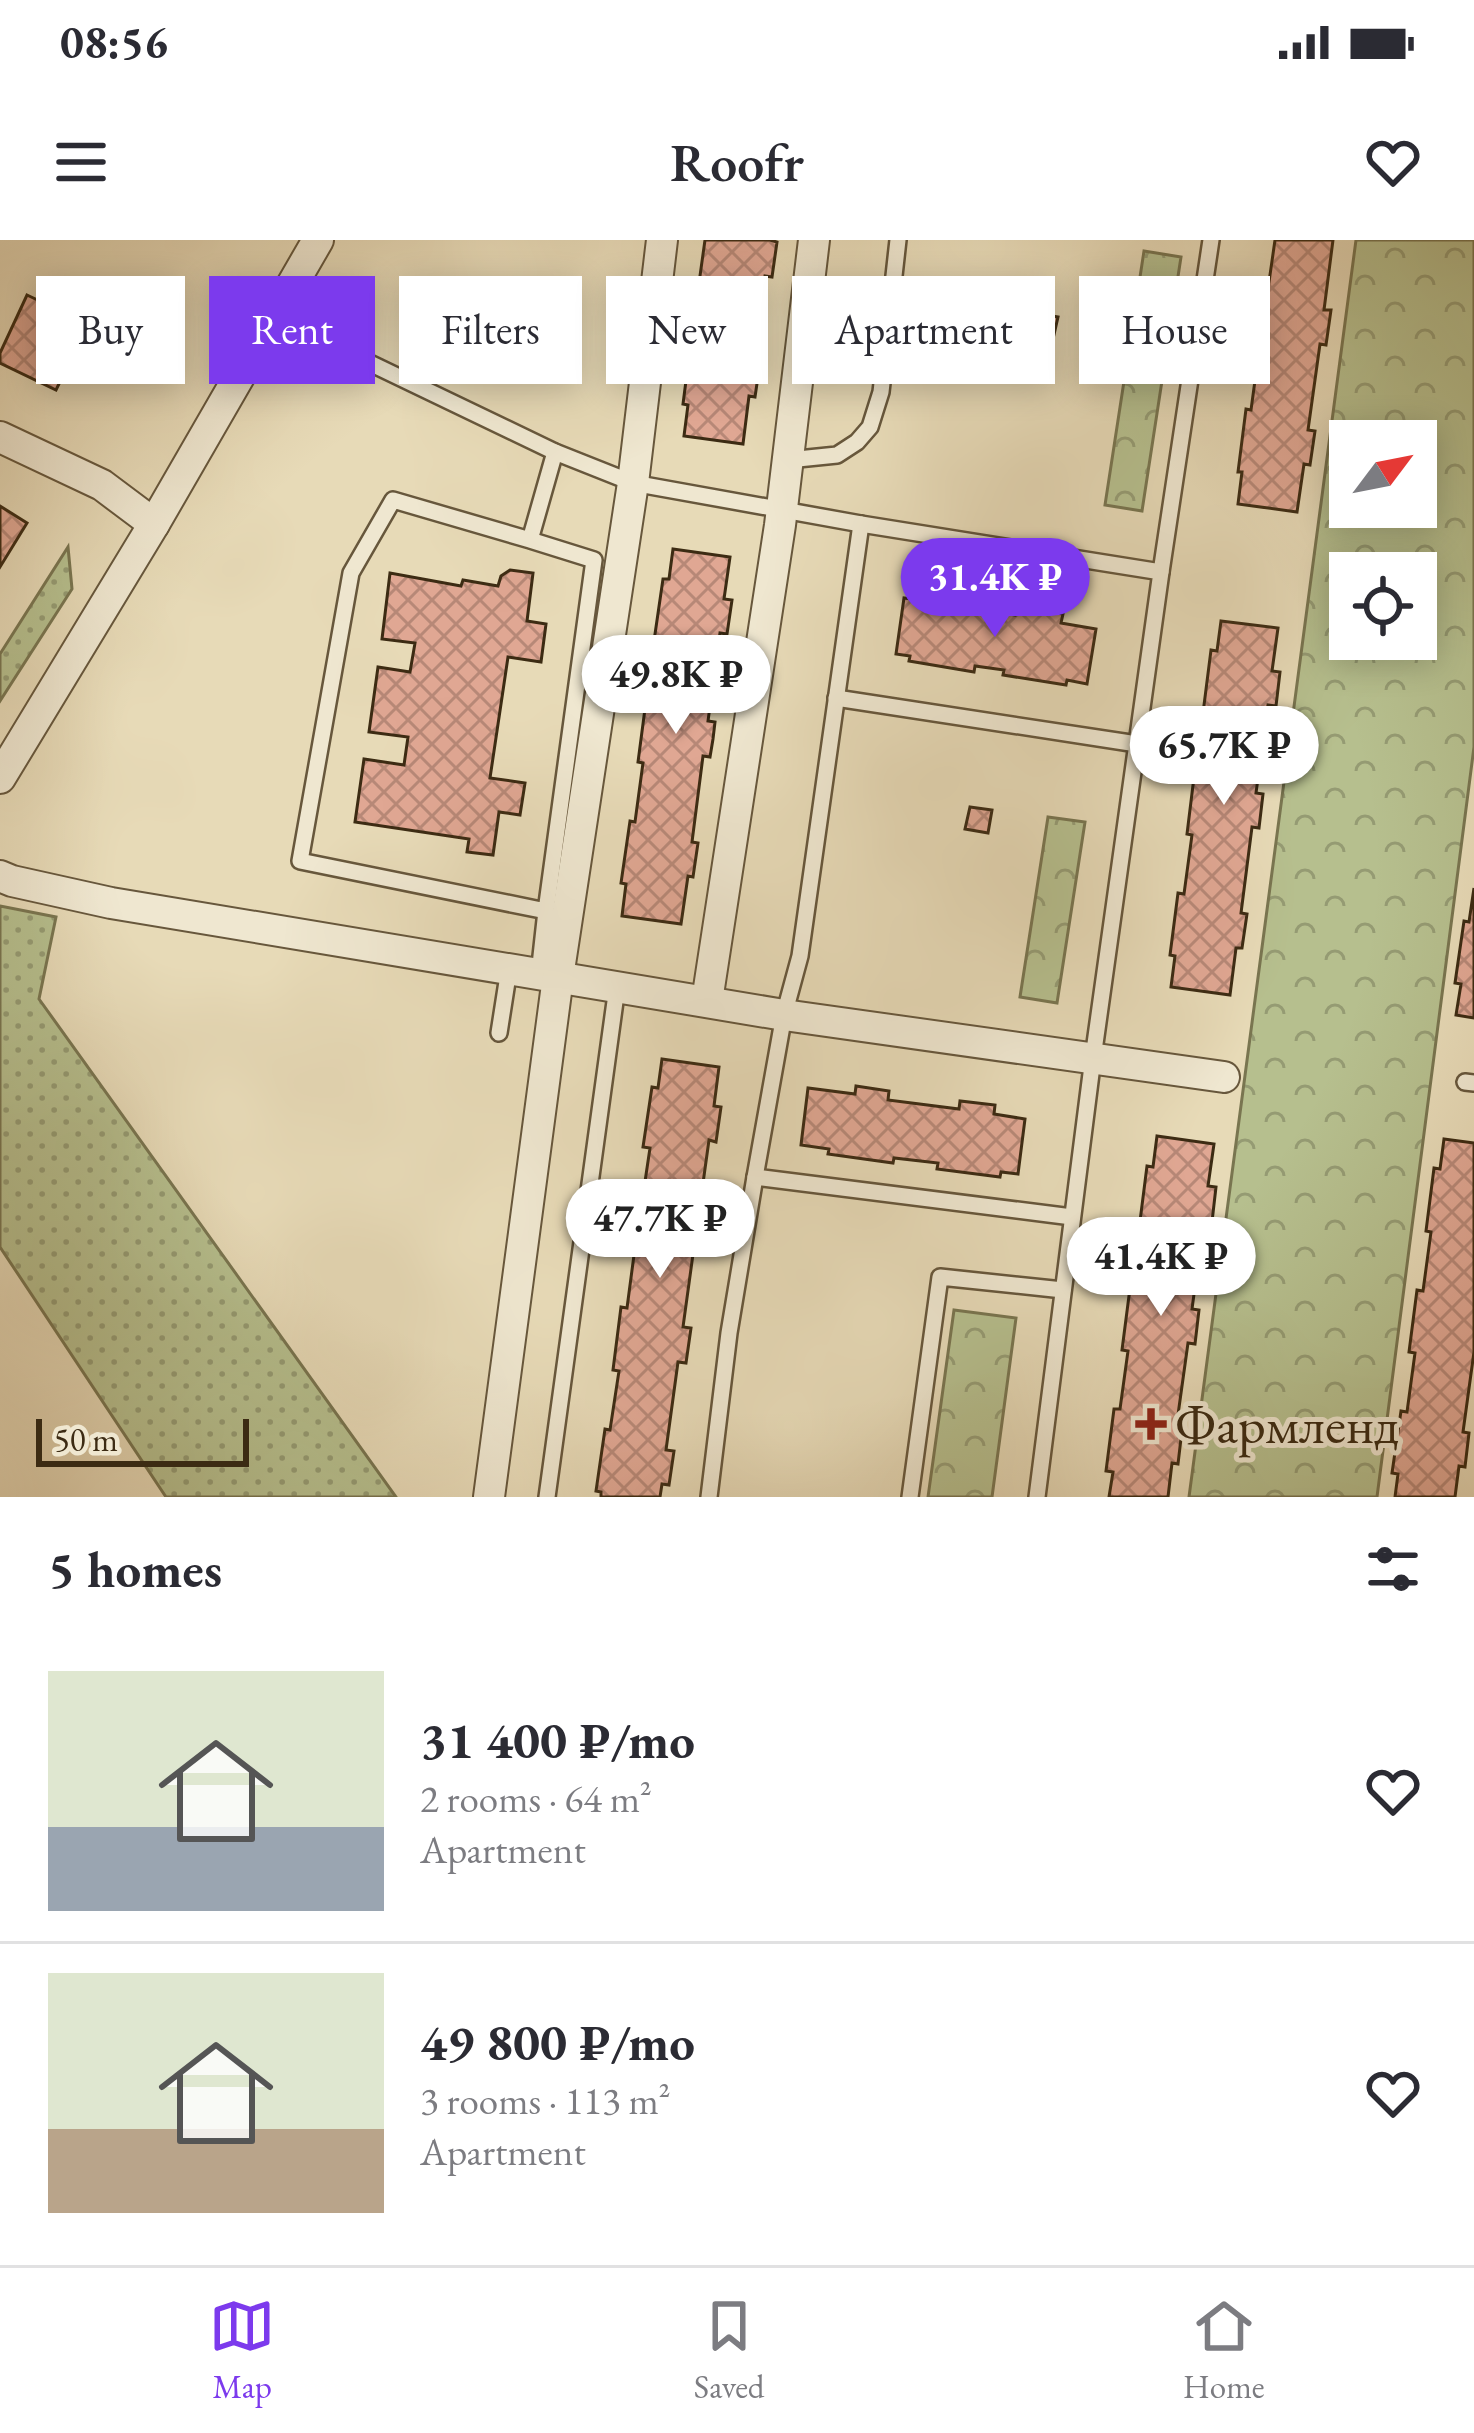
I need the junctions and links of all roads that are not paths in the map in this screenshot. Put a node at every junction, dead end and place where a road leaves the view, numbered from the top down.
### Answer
1 (318, 240) edge
2 (662, 240) edge
3 (814, 240) edge
4 (898, 240) edge
5 (1210, 240) edge
6 (296, 276) edge
7 (375, 366) edge
8 (233, 384) edge
9 (0, 437) edge
10 (554, 452) junction
11 (788, 460) junction
12 (633, 483) junction
13 (782, 511) junction
14 (154, 524) junction
15 (861, 524) junction
16 (530, 540) junction
17 (1161, 572) junction
18 (836, 698) junction
19 (1137, 743) junction
20 (0, 778) edge
21 (0, 875) edge
22 (546, 911) junction
23 (535, 973) junction
24 (617, 987) junction
25 (707, 1001) junction
26 (784, 1015) junction
27 (499, 1033) dead end
28 (1093, 1058) junction
29 (1225, 1076) dead end
30 (755, 1178) junction
31 (1072, 1217) junction
32 (1064, 1290) junction
33 (489, 1497) edge
34 (547, 1497) edge
35 (710, 1497) edge
36 (910, 1497) edge
37 (1037, 1497) edge

1 - 6 street
2 - 12 street
3 - 11 street
4 - 11 lane
5 - 17 lane
7 - 10 lane
8 - 14 street
9 - 14 street
10 - 12 lane
10 - 16 lane
11 - 13 street
12 - 13 lane
12 - 23 street
13 - 15 lane
13 - 25 street
14 - 20 street
15 - 17 lane
15 - 18 lane
16 - 22 lane
16 - 22 lane
17 - 19 lane
18 - 19 lane
18 - 26 lane
19 - 28 lane
21 - 23 street
22 - 23 lane
23 - 24 street
23 - 27 lane
23 - 33 street
24 - 25 street
24 - 34 lane
25 - 26 street
26 - 28 street
26 - 30 lane
28 - 29 street
28 - 31 lane
30 - 31 lane
30 - 35 lane
31 - 32 lane
32 - 36 lane
32 - 37 lane

